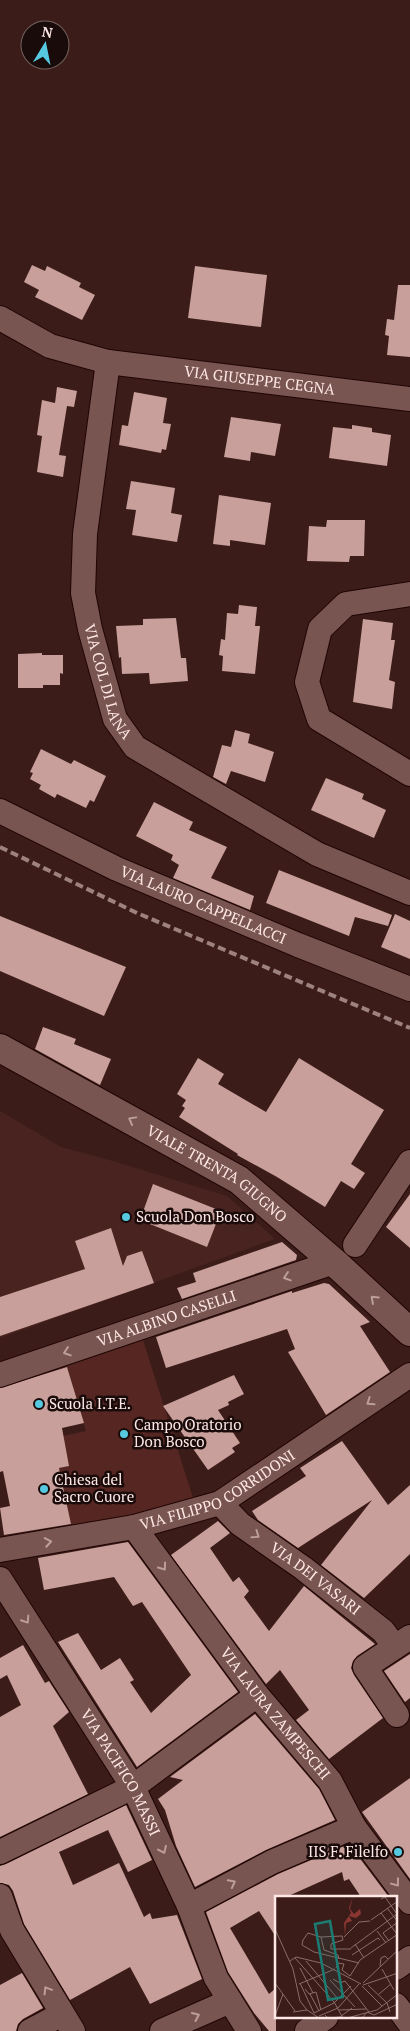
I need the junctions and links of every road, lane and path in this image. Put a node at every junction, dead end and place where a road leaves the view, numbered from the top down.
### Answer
1 (0, 318) edge
2 (108, 362) junction
3 (410, 399) edge
4 (410, 594) edge
5 (410, 774) edge
6 (0, 811) edge
7 (410, 893) edge
8 (410, 989) edge
9 (0, 1048) edge
10 (410, 1162) edge
11 (355, 1245) dead end
12 (334, 1262) junction
13 (410, 1332) edge
14 (0, 1375) edge
15 (410, 1375) edge
16 (220, 1503) junction
17 (134, 1527) junction
18 (0, 1550) edge
19 (0, 1579) edge
20 (402, 1642) edge
21 (257, 1695) junction
22 (397, 1715) dead end
23 (134, 1788) junction
24 (354, 1827) junction
25 (0, 1852) edge
26 (0, 1896) edge
27 (410, 1902) edge
28 (189, 1906) junction
29 (6, 1933) edge
30 (410, 1958) edge
31 (398, 1967) edge
32 (230, 2001) junction
33 (398, 2008) edge
34 (325, 2018) edge
35 (68, 2023) edge
36 (410, 2024) edge
37 (30, 2031) edge
38 (162, 2031) edge
39 (249, 2031) edge
40 (307, 2031) edge

1 - 2 street, VIA GIUSEPPE CEGNA
2 - 3 street, VIA GIUSEPPE CEGNA
2 - 7 street, VIA COL DI LANA
4 - 5 street
6 - 8 street, VIA LAURO CAPPELLACCI
12 -> 9 street, VIALE TRENTA GIUGNO
10 - 11 street
13 -> 12 street, VIALE TRENTA GIUGNO
12 -> 14 street, VIA ALBINO CASELLI
15 -> 16 street, VIA FILIPPO CORRIDONI
16 - 17 street, VIA FILIPPO CORRIDONI
16 -> 20 street, VIA DEI VASARI
18 -> 17 street, VIA FILIPPO CORRIDONI
17 -> 21 street, VIA LAURA ZAMPESCHI
19 -> 23 street, VIA PACIFICO MASSI
20 - 22 street
21 - 23 street
21 - 24 street, VIA LAURA ZAMPESCHI
23 - 25 street
23 -> 28 street, VIA PACIFICO MASSI
24 -> 27 street, VIA LAURA ZAMPESCHI
28 -> 24 street
26 - 29 street
28 - 32 street, VIA PACIFICO MASSI
35 -> 29 street
30 - 31 street
38 -> 32 street
32 - 39 street, VIA PACIFICO MASSI
33 - 36 street
34 - 40 street
35 - 37 street

